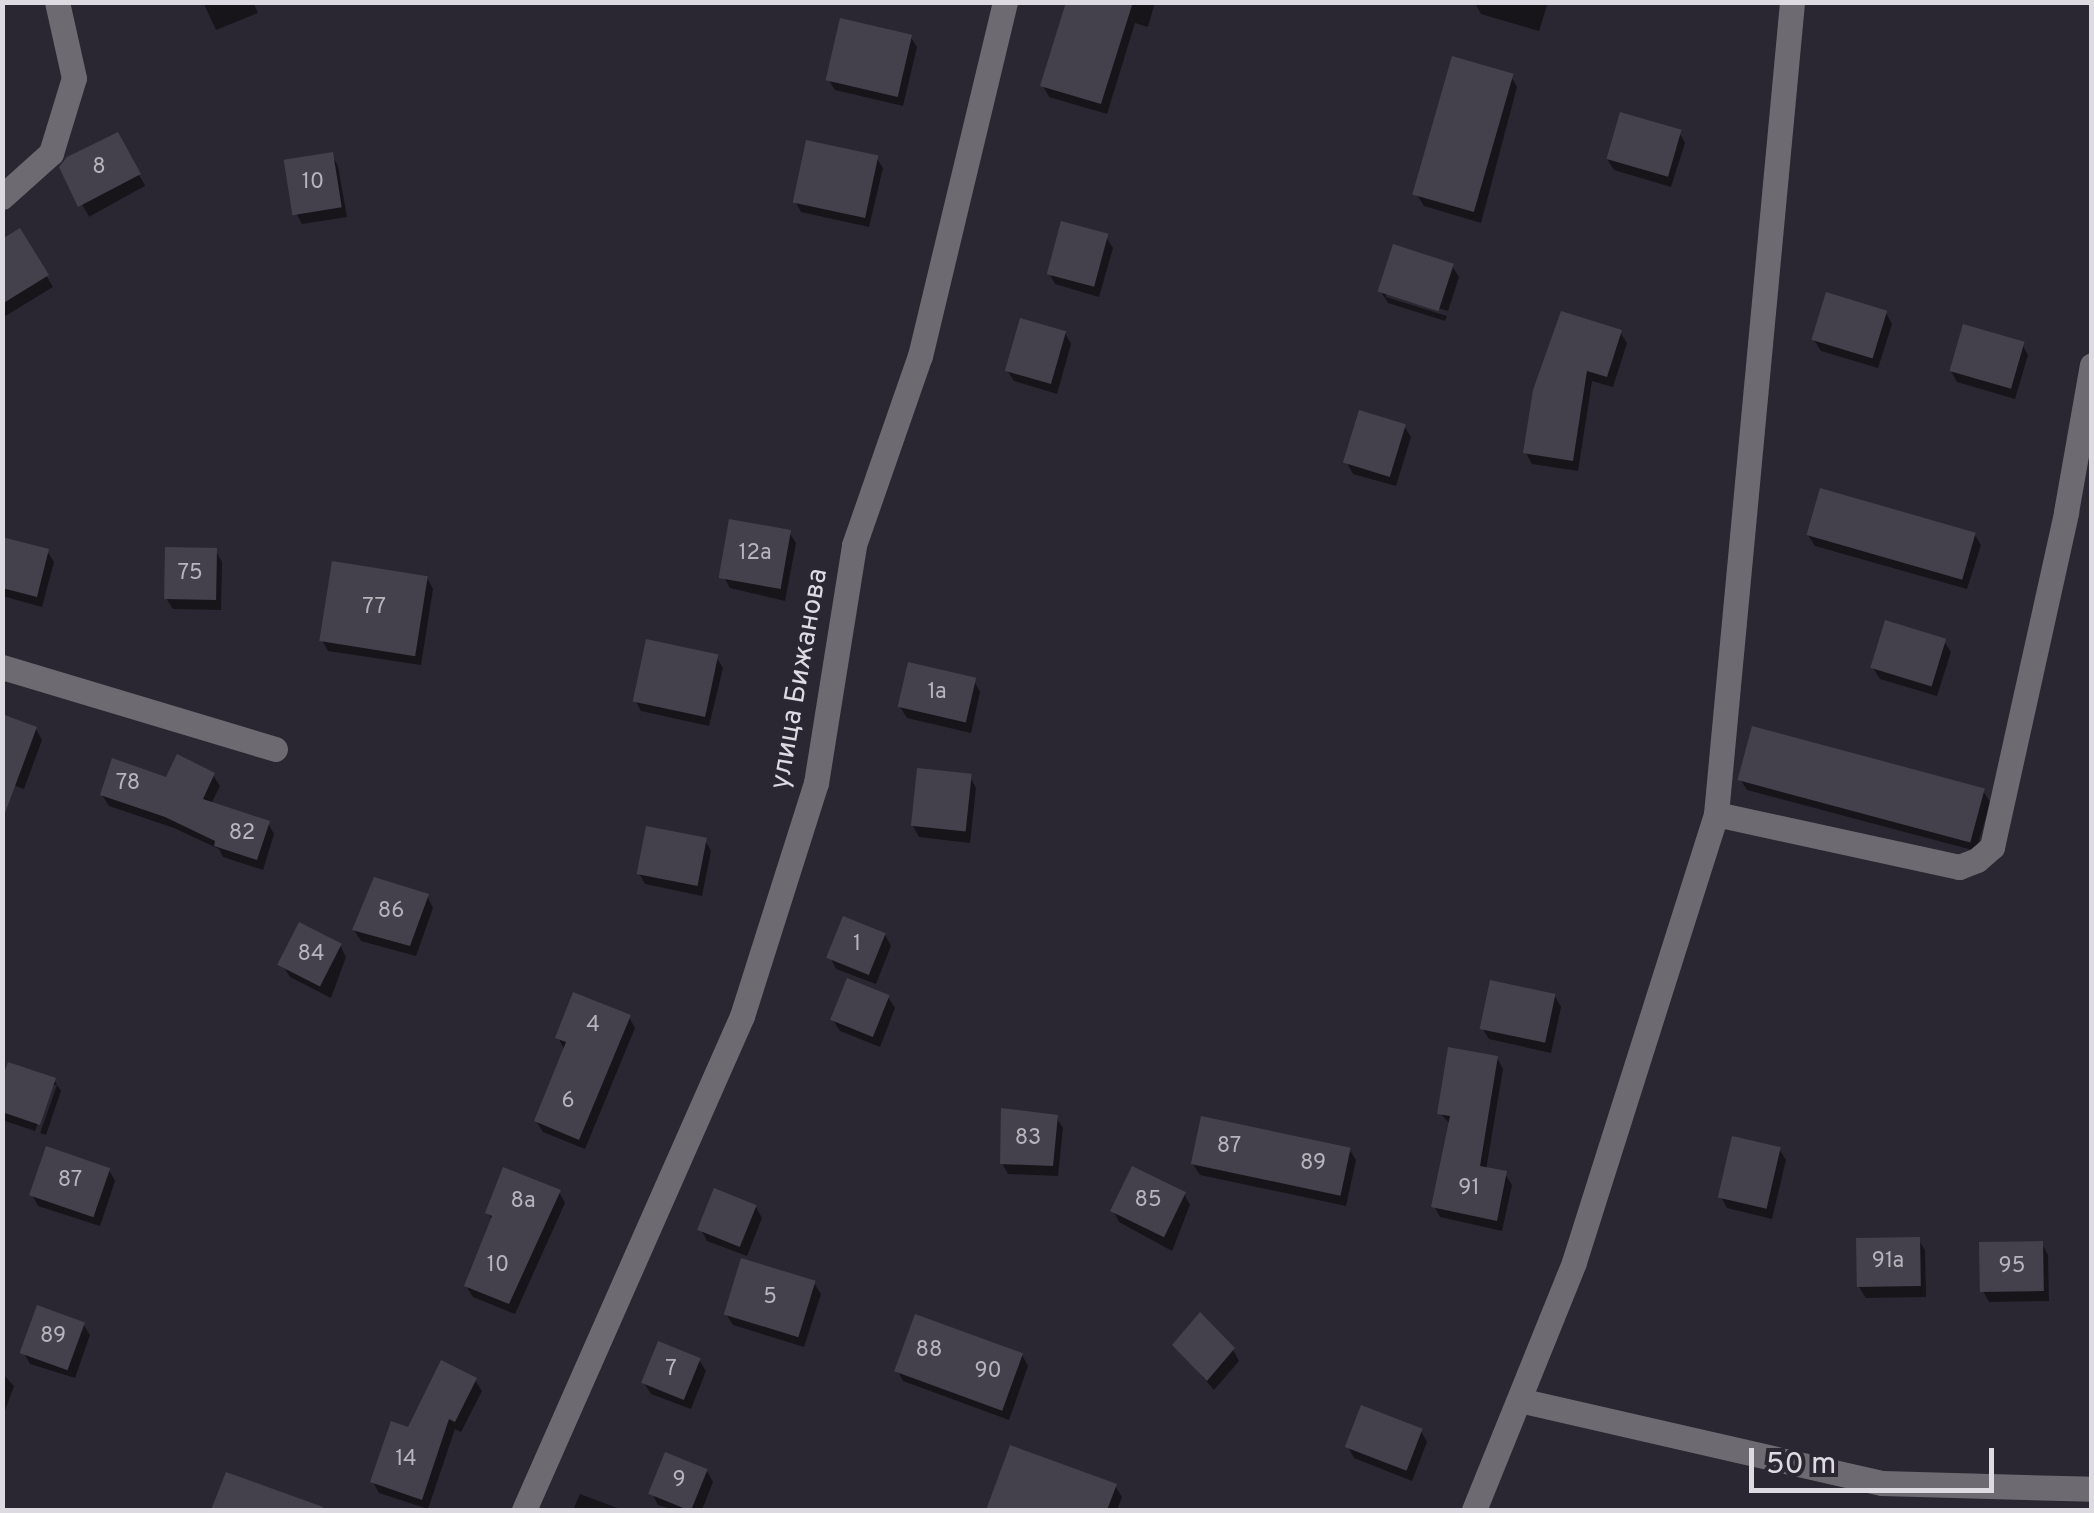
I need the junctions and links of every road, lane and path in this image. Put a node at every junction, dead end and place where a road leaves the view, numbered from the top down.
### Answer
1 (57, 2) edge
2 (1005, 2) edge
3 (1792, 2) edge
4 (2, 197) edge
5 (2092, 365) edge
6 (2, 668) edge
7 (275, 749) dead end
8 (1716, 814) junction
9 (1519, 1400) junction
10 (2092, 1489) edge
11 (524, 1510) edge
12 (1474, 1510) edge

1 - 4 street
2 - 11 street, улица Бижанова
3 - 8 street
5 - 8 street
6 - 7 street
8 - 9 street
9 - 10 street
9 - 12 street

